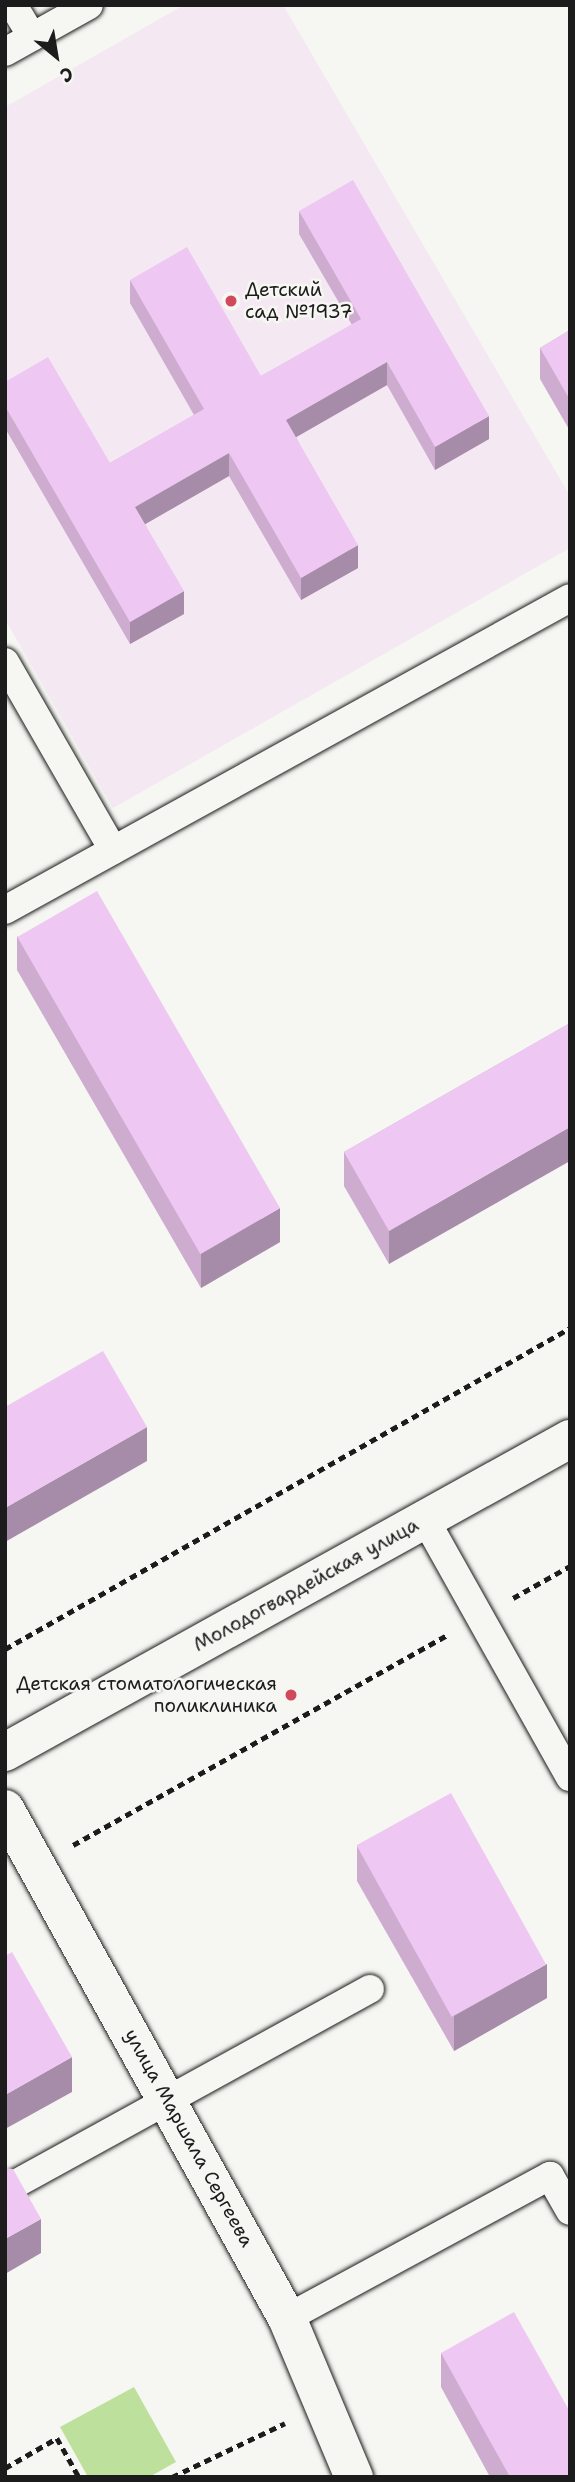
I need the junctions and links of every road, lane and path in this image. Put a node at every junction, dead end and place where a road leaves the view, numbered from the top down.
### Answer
1 (13, 5) edge
2 (89, 5) edge
3 (32, 37) junction
4 (5, 52) edge
5 (570, 598) edge
6 (5, 662) edge
7 (113, 850) junction
8 (5, 910) edge
9 (570, 1328) edge
10 (570, 1439) edge
11 (425, 1519) junction
12 (570, 1566) edge
13 (479, 1617) junction
14 (5, 1649) edge
15 (5, 1752) edge
16 (570, 1777) edge
17 (5, 1809) edge
18 (37, 1866) junction
19 (370, 1989) dead end
20 (169, 2100) junction
21 (8, 2188) edge
22 (570, 2211) edge
23 (287, 2318) junction
24 (324, 2404) junction
25 (5, 2468) edge
26 (79, 2477) edge
27 (172, 2477) edge
28 (354, 2477) edge

1 - 3 lane
2 - 3 lane
3 - 4 lane
5 - 7 lane
6 - 7 lane
7 - 8 lane
9 - 14 path
10 - 11 street, Молодогвардейская улица
11 - 13 lane
11 - 15 street, Молодогвардейская улица
12 - 13 path
13 - 16 lane
13 - 18 path
17 - 18 street, улица Маршала Сергеева
18 - 20 street, улица Маршала Сергеева
19 - 20 lane
20 - 21 lane
20 - 23 street, улица Маршала Сергеева
22 - 23 lane
23 - 24 street, улица Маршала Сергеева
24 - 27 path
24 - 28 street, улица Маршала Сергеева
25 - 26 path

